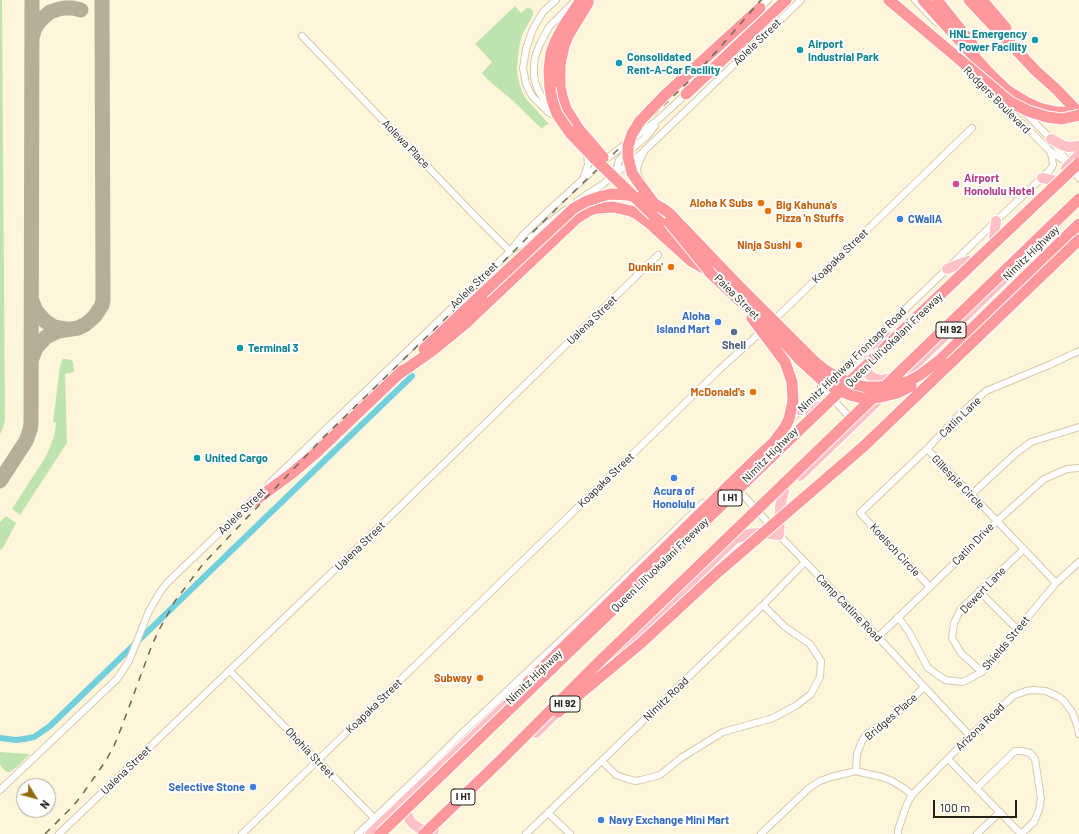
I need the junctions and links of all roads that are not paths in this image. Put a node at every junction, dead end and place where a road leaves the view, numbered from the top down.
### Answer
1 (556, 0) edge
2 (576, 0) edge
3 (581, 0) edge
4 (588, 0) edge
5 (786, 0) edge
6 (801, 0) edge
7 (889, 0) edge
8 (897, 0) edge
9 (915, 0) edge
10 (923, 0) edge
11 (937, 0) edge
12 (969, 0) edge
13 (982, 0) edge
14 (764, 4) edge
15 (302, 36) dead end
16 (1056, 89) junction
17 (1008, 91) junction
18 (686, 94) junction
19 (1079, 114) edge
20 (559, 117) junction
21 (659, 119) junction
22 (972, 128) dead end
23 (1051, 139) junction
24 (584, 142) junction
25 (1079, 146) edge
26 (1050, 151) junction
27 (643, 152) junction
28 (1079, 155) edge
29 (602, 162) junction
30 (1072, 163) edge
31 (615, 174) junction
32 (1042, 178) junction
33 (1079, 178) edge
34 (582, 179) junction
35 (1053, 180) junction
36 (1079, 199) edge
37 (1079, 206) edge
38 (655, 215) junction
39 (996, 221) junction
40 (1079, 224) edge
41 (994, 237) junction
42 (1079, 240) edge
43 (510, 251) junction
44 (658, 255) dead end
45 (968, 261) junction
46 (947, 269) junction
47 (709, 271) junction
48 (487, 297) junction
49 (738, 300) junction
50 (767, 326) junction
51 (869, 351) junction
52 (1079, 351) edge
53 (941, 359) junction
54 (905, 375) junction
55 (826, 392) junction
56 (820, 406) junction
57 (800, 410) junction
58 (855, 423) junction
59 (1079, 427) edge
60 (927, 449) junction
61 (1079, 468) edge
62 (730, 478) junction
63 (737, 488) junction
64 (784, 491) junction
65 (729, 495) junction
66 (971, 495) junction
67 (709, 497) junction
68 (246, 507) junction
69 (860, 513) joint
70 (760, 514) junction
71 (997, 521) junction
72 (779, 535) junction
73 (734, 539) junction
74 (1024, 549) junction
75 (645, 560) junction
76 (805, 562) junction
77 (1079, 562) edge
78 (641, 575) junction
79 (1056, 583) junction
80 (930, 587) junction
81 (979, 591) junction
82 (763, 605) junction
83 (898, 617) junction
84 (1017, 629) junction
85 (583, 630) junction
86 (567, 634) junction
87 (878, 637) junction
88 (230, 671) junction
89 (982, 672) junction
90 (924, 687) junction
91 (1079, 734) edge
92 (970, 736) junction
93 (502, 759) junction
94 (948, 759) junction
95 (318, 760) junction
96 (602, 761) junction
97 (446, 762) junction
98 (426, 769) junction
99 (856, 771) junction
100 (976, 788) junction
101 (0, 790) edge
102 (415, 791) junction
103 (912, 795) junction
104 (1000, 812) junction
105 (548, 813) junction
106 (378, 828) edge
107 (434, 831) edge
108 (59, 834) edge
109 (242, 834) edge
110 (358, 834) edge
111 (370, 834) edge
112 (390, 834) edge
113 (424, 834) edge
114 (527, 834) edge
115 (570, 834) edge
116 (761, 834) edge
117 (898, 834) edge
118 (977, 834) edge
119 (1021, 834) edge

1 - 20 street
2 - 20 street
3 - 38 highway, bridge
4 - 38 highway, bridge
5 - 18 highway
6 - 27 street, Aolele Street
7 - 19 highway, bridge
8 - 26 street, Rodgers Boulevard
9 - 23 street, Rodgers Boulevard
10 - 17 highway
11 - 17 highway
12 - 16 highway
13 - 16 highway
14 - 18 street, Aolele Street
14 - 47 highway, bridge
15 - 43 street, Aolewa Place
16 - 19 highway
17 - 19 highway
18 - 21 street, Aolele Street
20 - 24 street
21 - 29 street, Aolele Street
21 - 31 street
22 - 50 street, Koapaka Street
23 - 25 main road
23 - 30 street, Rodgers Boulevard
24 - 29 street
24 - 34 street
26 - 30 street, Rodgers Boulevard
26 - 32 street, Nimitz Highway Frontage Road
27 - 31 street, Aolele Street
27 - 38 street
28 - 30 main road
29 - 31 street
29 - 34 street, Aolele Street
30 - 33 street, Rodgers Boulevard
30 - 35 main road
30 - 106 highway, Queen Liliʻuokalani Freeway / I H1, bridge
31 - 38 street, Paiea Street
31 - 43 street, Aolele Street
32 - 35 main road
32 - 39 street, Nimitz Highway Frontage Road
34 - 43 street, Aolele Street
35 - 41 main road
36 - 93 highway, I H1, bridge
37 - 54 main road, Nimitz Highway / HI 92
38 - 47 highway, bridge
38 - 50 street, Paiea Street
39 - 41 main road
39 - 46 street, Nimitz Highway Frontage Road
40 - 53 highway
41 - 45 main road
42 - 93 highway, bridge
43 - 68 street, Aolele Street
44 - 88 street, Ualena Street
45 - 46 main road
45 - 51 main road
46 - 51 street, Nimitz Highway Frontage Road
47 - 48 highway
47 - 49 highway
48 - 53 highway, bridge
48 - 68 highway
49 - 53 highway, bridge
49 - 106 highway, bridge
50 - 55 street, Paiea Street
50 - 95 street, Koapaka Street
51 - 54 main road
51 - 55 main road, Nimitz Highway
52 - 60 street, Catlin Lane
54 - 58 main road, Nimitz Highway / HI 92
55 - 56 main road, Nimitz Highway
55 - 57 street, Nimitz Highway Frontage Road
55 - 58 street, Paiea Street
56 - 57 main road
56 - 63 main road, Nimitz Highway
57 - 62 street, Nimitz Highway Frontage Road
58 - 64 main road, Nimitz Highway / HI 92
59 - 66 street
60 - 66 street, Gillespie Circle
60 - 69 street, Catlin Lane
61 - 71 street, Catlin Drive
62 - 63 street, Camp Catline Road
62 - 67 street, Nimitz Highway Frontage Road
63 - 65 main road, Nimitz Highway
63 - 70 street, Camp Catline Road
64 - 70 main road, Nimitz Highway / HI 92
64 - 72 main road
65 - 67 main road
65 - 78 main road, Nimitz Highway
66 - 71 street, Gillespie Circle
67 - 75 street, Nimitz Highway Frontage Road
68 - 101 street, Aolele Street
69 - 80 street, Koelsch Circle
70 - 72 street, Camp Catline Road
70 - 73 main road, Nimitz Highway / HI 92
71 - 74 street, Gillespie Circle
71 - 80 street, Catlin Drive
72 - 73 main road
72 - 76 street, Camp Catline Road
73 - 107 main road, Nimitz Highway / HI 92
74 - 79 street, Gillespie Circle
74 - 81 street, Dewert Lane
75 - 78 main road
75 - 86 street, Nimitz Highway Frontage Road
76 - 82 street, Nimitz Road
76 - 87 street, Camp Catline Road
77 - 79 street, Shields Street
78 - 85 main road, Nimitz Highway
79 - 84 street, Shields Street
80 - 83 street, Catlin Drive
81 - 84 street
81 - 89 street, Dewert Lane
82 - 96 street, Nimitz Road
82 - 96 street
83 - 87 street, Catlin Drive
83 - 89 street, Shields Street
84 - 89 street, Shields Street
85 - 86 main road
85 - 97 main road, Nimitz Highway
86 - 98 street, Nimitz Highway Frontage Road
87 - 90 street, Camp Catline Road
88 - 95 street, Ohohia Street
88 - 108 street, Ualena Street
90 - 92 street, Camp Catline Road
90 - 99 street, Bridges Place
91 - 92 street, Arizona Road
92 - 94 street, Arizona Road
93 - 113 highway, I H1, bridge
94 - 100 street
94 - 103 street, Arizona Road
95 - 106 street, Ohohia Street
95 - 109 street, Koapaka Street
96 - 105 street, Nimitz Road
97 - 98 main road
97 - 102 main road, Nimitz Highway
98 - 106 street, Nimitz Highway Frontage Road
99 - 103 street
99 - 116 street
100 - 104 street
100 - 119 street
102 - 106 main road, Nimitz Highway
102 - 107 main road
103 - 117 street, Arizona Road
104 - 118 street
104 - 119 street
105 - 114 street, Nimitz Road
105 - 115 street
106 - 110 street, Nimitz Highway Frontage Road
106 - 111 main road, Nimitz Highway
106 - 112 street, Ohohia Street

